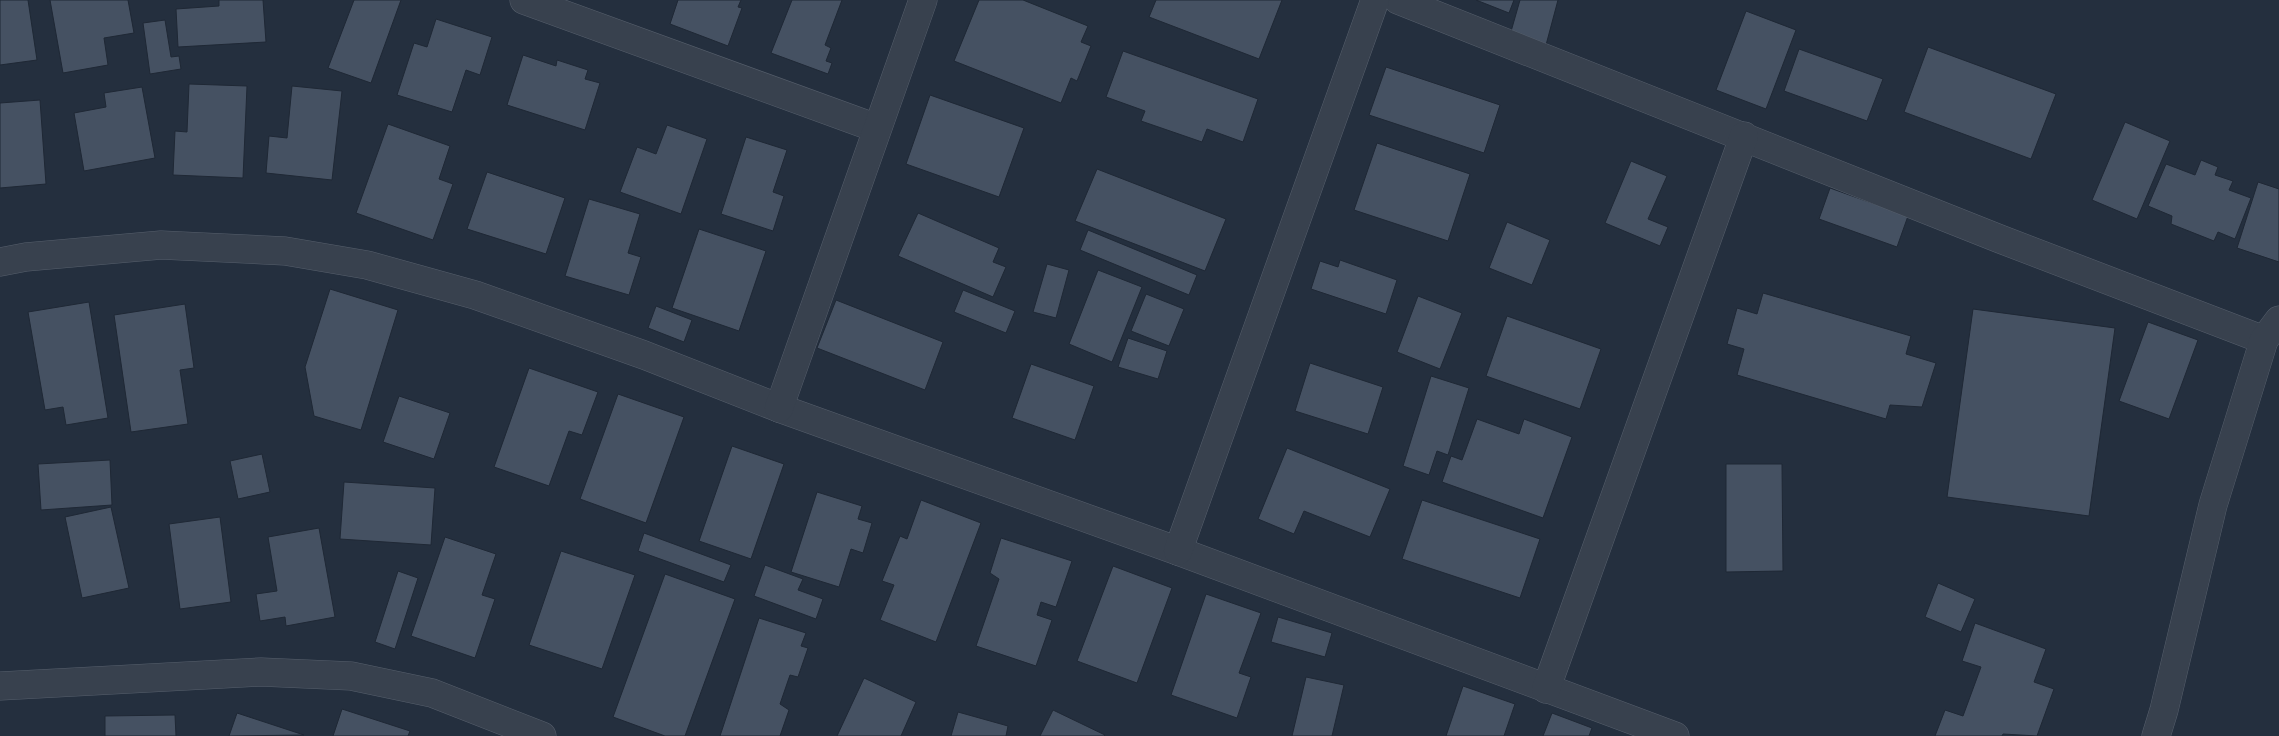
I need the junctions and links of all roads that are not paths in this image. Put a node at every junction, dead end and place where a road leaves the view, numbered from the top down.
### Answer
1 (524, 0) edge
2 (923, 0) edge
3 (1375, 0) edge
4 (1398, 0) edge
5 (876, 128) junction
6 (1744, 136) junction
7 (0, 262) edge
8 (2272, 330) edge
9 (779, 408) junction
10 (1178, 551) junction
11 (0, 686) edge
12 (1546, 689) junction
13 (542, 736) edge
14 (1675, 736) edge
15 (2156, 736) edge

1 - 5 street
2 - 5 street
3 - 10 street
4 - 6 street
5 - 9 street
6 - 8 street
6 - 12 street
7 - 9 street
8 - 15 street
9 - 10 street
10 - 12 street
11 - 13 street
12 - 14 street

